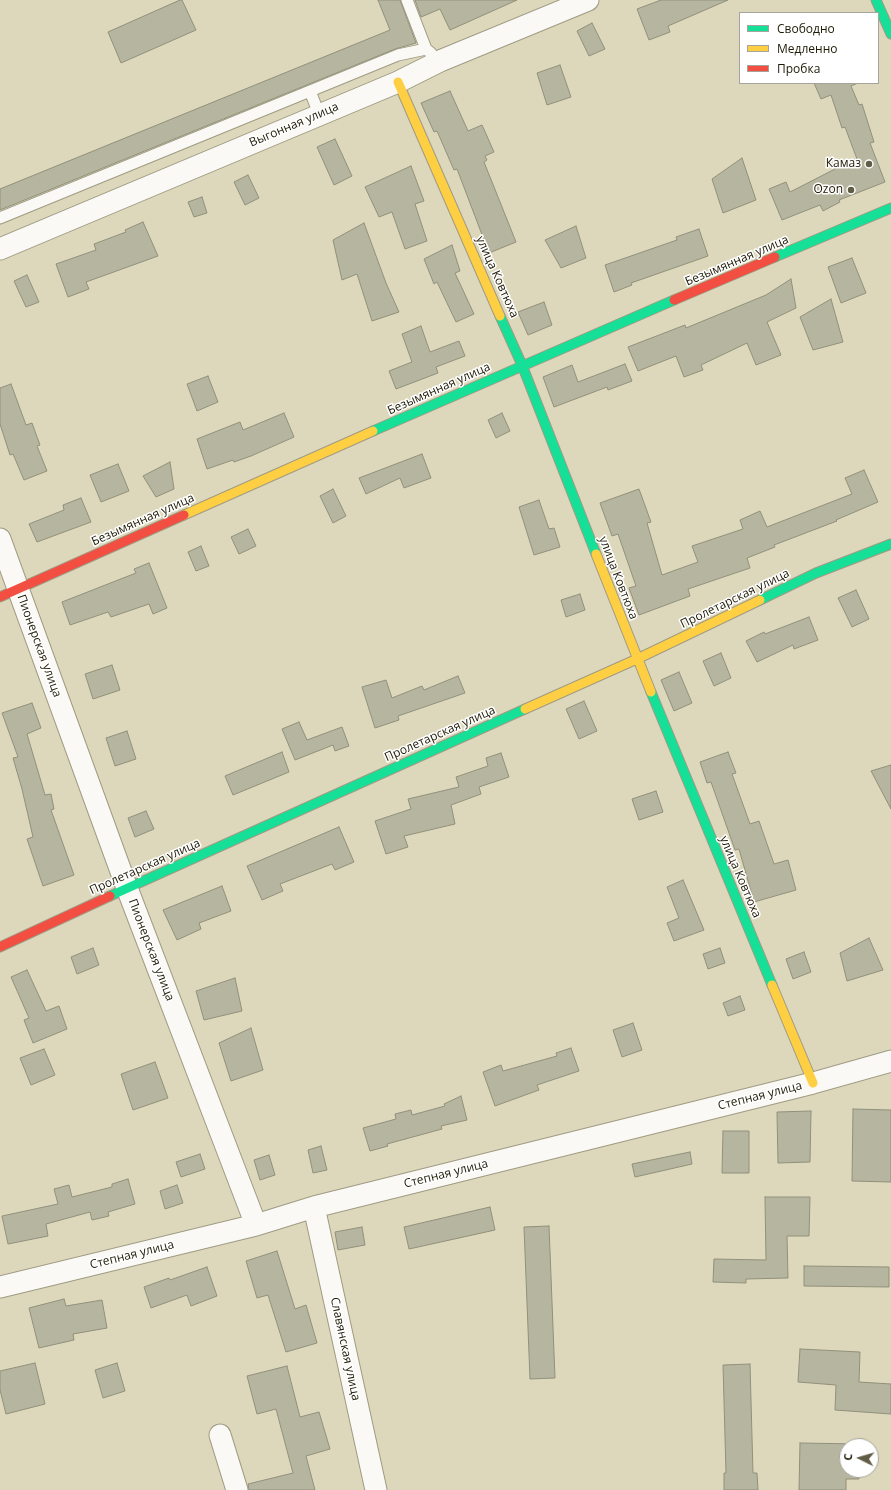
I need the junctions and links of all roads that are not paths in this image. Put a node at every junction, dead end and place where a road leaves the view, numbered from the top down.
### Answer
1 (407, 0) edge
2 (588, 0) edge
3 (876, 0) edge
4 (891, 34) edge
5 (433, 55) junction
6 (398, 82) junction
7 (310, 91) junction
8 (319, 114) junction
9 (891, 208) edge
10 (0, 218) edge
11 (0, 249) edge
12 (522, 365) junction
13 (0, 539) edge
14 (891, 544) edge
15 (9, 593) edge
16 (637, 659) junction
17 (127, 888) junction
18 (0, 947) edge
19 (891, 1061) edge
20 (813, 1083) junction
21 (314, 1207) junction
22 (256, 1225) junction
23 (0, 1287) edge
24 (220, 1435) dead end
25 (237, 1490) edge
26 (376, 1490) edge

1 - 5 lane
2 - 5 street, Выгонная улица
3 - 4 street
5 - 6 street, Выгонная улица
5 - 7 lane
6 - 8 street, Выгонная улица
6 - 12 street, улица Ковтюха
7 - 8 lane
7 - 10 lane
8 - 11 street, Выгонная улица
9 - 12 street, Безымянная улица
12 - 15 street, Безымянная улица
12 - 16 street, улица Ковтюха
13 - 15 street, Пионерская улица
14 - 16 street, Пролетарская улица
15 - 17 street, Пионерская улица
16 - 17 street, Пролетарская улица
16 - 20 street, улица Ковтюха
17 - 18 street, Пролетарская улица
17 - 22 street, Пионерская улица
19 - 20 street, Степная улица
20 - 21 street, Степная улица
21 - 22 street, Степная улица
21 - 26 street, Славянская улица
22 - 23 street, Степная улица
24 - 25 street

